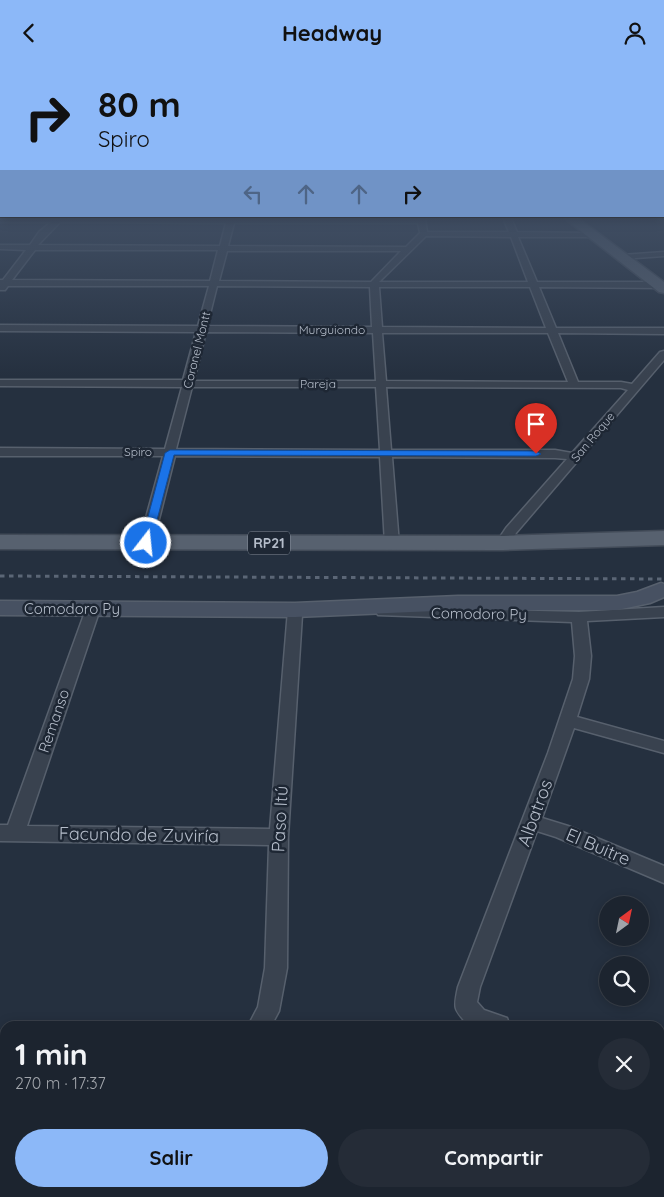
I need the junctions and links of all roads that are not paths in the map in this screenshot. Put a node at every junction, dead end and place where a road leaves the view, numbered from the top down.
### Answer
1 (13, 271) edge
2 (218, 271) edge
3 (387, 271) edge
4 (530, 271) edge
5 (644, 271) edge
6 (3, 283) edge
7 (214, 284) junction
8 (374, 284) junction
9 (536, 284) junction
10 (663, 286) edge
11 (0, 292) edge
12 (0, 328) edge
13 (201, 329) junction
14 (377, 330) junction
15 (554, 330) junction
16 (664, 331) edge
17 (664, 354) edge
18 (0, 383) edge
19 (380, 384) junction
20 (188, 385) junction
21 (574, 385) junction
22 (635, 388) junction
23 (0, 452) edge
24 (170, 453) junction
25 (385, 453) junction
26 (576, 457) junction
27 (664, 538) edge
28 (0, 542) edge
29 (146, 543) junction
30 (503, 543) junction
31 (392, 544) junction
32 (660, 590) dead end
33 (0, 608) edge
34 (93, 609) junction
35 (295, 610) junction
36 (664, 612) edge
37 (579, 617) junction
38 (568, 720) junction
39 (664, 747) edge
40 (532, 822) junction
41 (8, 833) edge
42 (279, 837) junction
43 (664, 875) edge
44 (262, 1021) edge
45 (483, 1021) edge

1 - 6 street
2 - 7 street, Coronel Montt
3 - 8 street
4 - 9 street
5 - 10 main road
6 - 7 street
6 - 11 street
7 - 8 street
7 - 13 street, Coronel Montt
8 - 9 street
8 - 14 street
9 - 10 street
9 - 15 street
12 - 13 street, Murguiondo
13 - 14 street, Murguiondo
13 - 20 street, Coronel Montt
14 - 15 street, Murguiondo
14 - 19 street
15 - 16 street, Murguiondo
15 - 21 street
17 - 22 street, San Roque
18 - 20 street, Pareja
19 - 20 street, Pareja
19 - 21 street, Pareja
19 - 25 street
20 - 24 street, Coronel Montt
21 - 22 street, Pareja
22 - 26 street, San Roque
23 - 24 street, Spiro
24 - 25 street, Spiro
24 - 29 street, Coronel Montt
25 - 26 street, Spiro
25 - 31 street
26 - 30 street, San Roque
27 - 30 main road, RP21
28 - 29 main road, RP21
29 - 31 main road, RP21
30 - 31 main road, RP21
32 - 35 main road, Comodoro Py
33 - 34 main road, Comodoro Py
34 - 35 main road, Comodoro Py
34 - 41 street, Remanso
35 - 37 street, Comodoro Py
35 - 42 street, Paso Itú
36 - 37 street, Comodoro Py
37 - 38 street, Albatros
38 - 39 street
38 - 40 street, Albatros
40 - 43 street, El Buitre
40 - 45 street, Albatros
41 - 42 street, Facundo de Zuviría
42 - 44 street, Paso Itú

